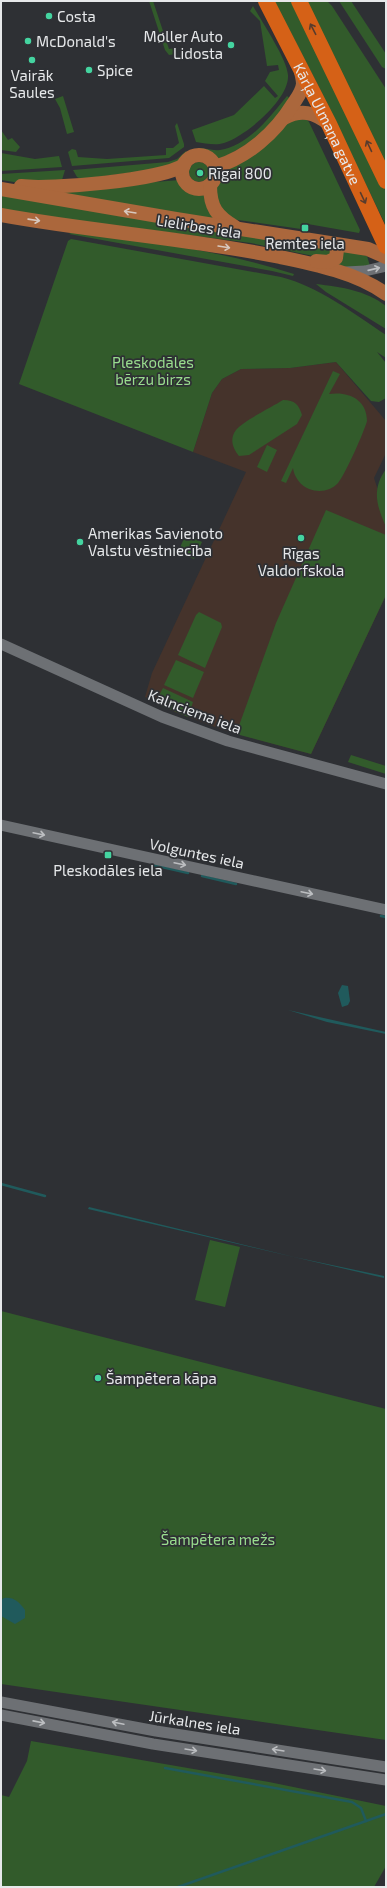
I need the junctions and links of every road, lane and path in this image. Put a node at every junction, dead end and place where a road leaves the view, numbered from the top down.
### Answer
1 (266, 1) edge
2 (299, 1) edge
3 (299, 66) junction
4 (284, 118) junction
5 (329, 124) junction
6 (184, 165) junction
7 (215, 167) junction
8 (386, 182) edge
9 (1, 183) edge
10 (210, 185) junction
11 (1, 189) edge
12 (2, 216) edge
13 (237, 229) junction
14 (334, 244) junction
15 (383, 251) edge
16 (299, 261) junction
17 (386, 266) edge
18 (334, 270) junction
19 (386, 294) edge
20 (1, 644) edge
21 (386, 784) edge
22 (1, 825) edge
23 (386, 910) edge
24 (1, 1702) edge
25 (1, 1715) edge
26 (386, 1767) edge
27 (386, 1780) edge

1 - 3 highway, Kārļa Ulmaņa gatve
8 -> 2 highway, Kārļa Ulmaņa gatve
3 - 4 main road
3 - 5 highway, Kārļa Ulmaņa gatve
4 - 5 main road
4 - 7 main road
5 -> 15 highway, Kārļa Ulmaņa gatve
6 - 7 main road
6 - 9 main road
6 - 10 main road
7 - 10 main road
10 - 13 main road
13 -> 11 main road, Lielirbes iela
12 -> 16 main road, Lielirbes iela
13 - 14 main road, Lielirbes iela
14 - 15 main road, Lielirbes iela
14 - 16 main road
16 - 18 main road, Lielirbes iela
18 -> 17 street
18 - 19 main road, Lielirbes iela
20 - 21 street, Kalnciema iela
22 -> 23 street, Volguntes iela
26 -> 24 street, Jūrkalnes iela
25 -> 27 street, Jūrkalnes iela

